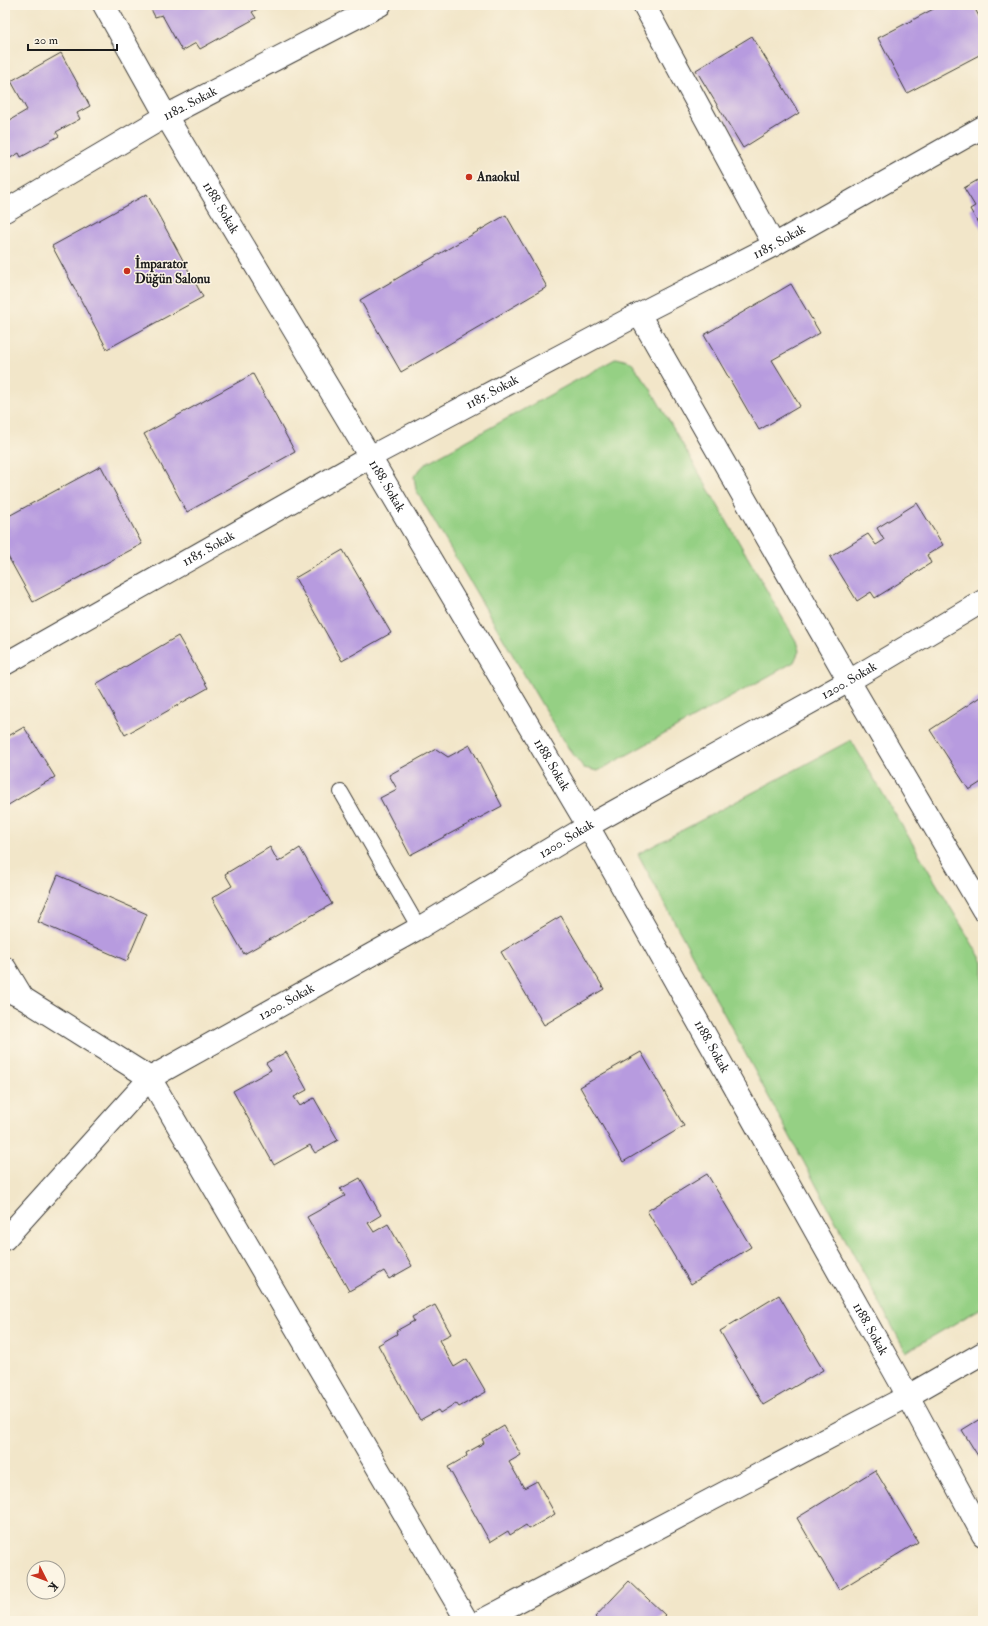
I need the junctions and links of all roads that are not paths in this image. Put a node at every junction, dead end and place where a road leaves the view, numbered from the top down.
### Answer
1 (104, 5) edge
2 (380, 5) edge
3 (644, 5) edge
4 (166, 116) junction
5 (983, 127) edge
6 (5, 211) edge
7 (774, 245) junction
8 (640, 314) junction
9 (370, 457) junction
10 (983, 601) edge
11 (5, 664) edge
12 (848, 681) junction
13 (341, 792) dead end
14 (588, 826) junction
15 (983, 910) edge
16 (419, 928) junction
17 (5, 968) edge
18 (14, 994) edge
19 (150, 1078) junction
20 (5, 1239) edge
21 (983, 1353) edge
22 (908, 1396) junction
23 (983, 1535) edge
24 (467, 1621) edge
25 (480, 1621) edge

1 - 4 street, 1188. Sokak
2 - 4 street, 1182. Sokak
3 - 7 street
4 - 6 street, 1182. Sokak
4 - 9 street, 1188. Sokak
5 - 7 street, 1185. Sokak
7 - 8 street, 1185. Sokak
8 - 9 street, 1185. Sokak
8 - 12 street
9 - 11 street, 1185. Sokak
9 - 14 street, 1188. Sokak
10 - 12 street, 1200. Sokak
12 - 14 street, 1200. Sokak
12 - 15 street
13 - 16 lane
14 - 16 street, 1200. Sokak
14 - 22 street, 1188. Sokak
16 - 19 street, 1200. Sokak
17 - 18 street
18 - 19 street
19 - 20 street, 1200. Sokak
19 - 24 street
21 - 22 street
22 - 23 street, 1188. Sokak
22 - 25 street

